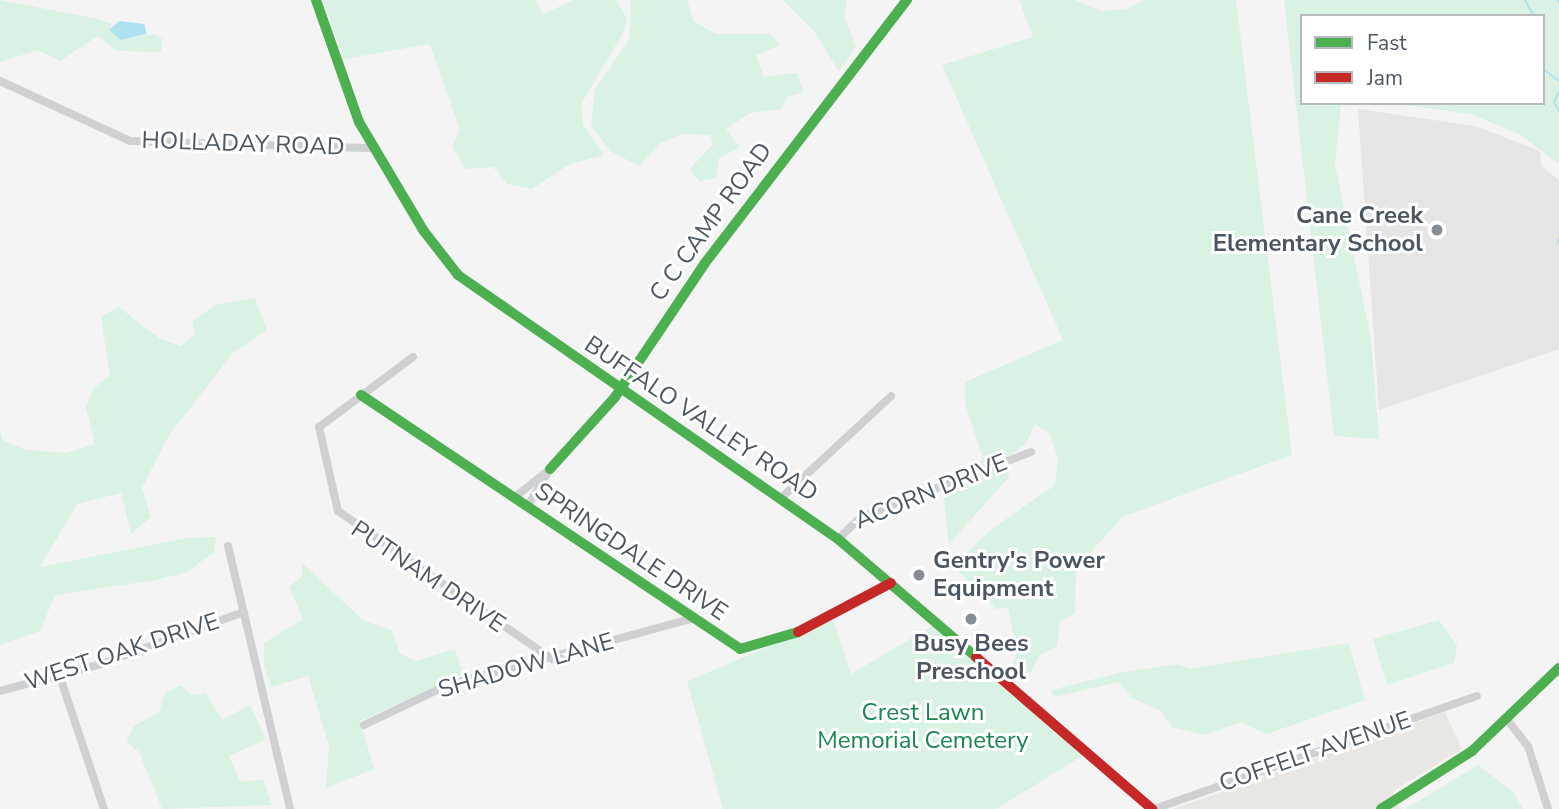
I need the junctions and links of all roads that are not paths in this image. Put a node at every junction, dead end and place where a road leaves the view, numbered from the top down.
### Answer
1 (316, 0) edge
2 (907, 0) edge
3 (0, 81) edge
4 (373, 148) junction
5 (413, 357) dead end
6 (618, 390) junction
7 (362, 396) junction
8 (891, 396) dead end
9 (1031, 452) dead end
10 (550, 469) junction
11 (514, 498) junction
12 (781, 498) junction
13 (527, 507) junction
14 (838, 539) junction
15 (228, 546) dead end
16 (891, 583) junction
17 (244, 612) junction
18 (691, 619) junction
19 (552, 659) junction
20 (1559, 668) edge
21 (60, 677) junction
22 (0, 691) edge
23 (1477, 696) dead end
24 (1509, 722) junction
25 (364, 725) dead end
26 (104, 809) edge
27 (290, 809) edge
28 (1153, 809) edge
29 (1381, 809) edge
30 (1548, 809) edge

1 - 4 street, BUFFALO VALLEY ROAD
2 - 6 street, C C CAMP ROAD
3 - 4 street, HOLLADAY ROAD
4 - 6 street, BUFFALO VALLEY ROAD
5 - 7 street, PUTNAM DRIVE
6 - 10 street, C C CAMP ROAD
6 - 12 street, BUFFALO VALLEY ROAD
7 - 11 street, SPRINGDALE DRIVE
7 - 19 street, PUTNAM DRIVE
8 - 12 street
9 - 14 street, ACORN DRIVE
10 - 11 street
10 - 13 street
11 - 13 street, SPRINGDALE DRIVE
12 - 14 street, BUFFALO VALLEY ROAD
13 - 18 street, SPRINGDALE DRIVE
14 - 16 street, BUFFALO VALLEY ROAD
15 - 17 street
16 - 18 street, SPRINGDALE DRIVE
16 - 28 street, BUFFALO VALLEY ROAD
17 - 21 street, WEST OAK DRIVE
17 - 27 street
18 - 19 street, SHADOW LANE
19 - 25 street, SHADOW LANE
20 - 24 street
21 - 22 street, WEST OAK DRIVE
21 - 26 street
23 - 28 street, COFFELT AVENUE
24 - 29 street
24 - 30 street

